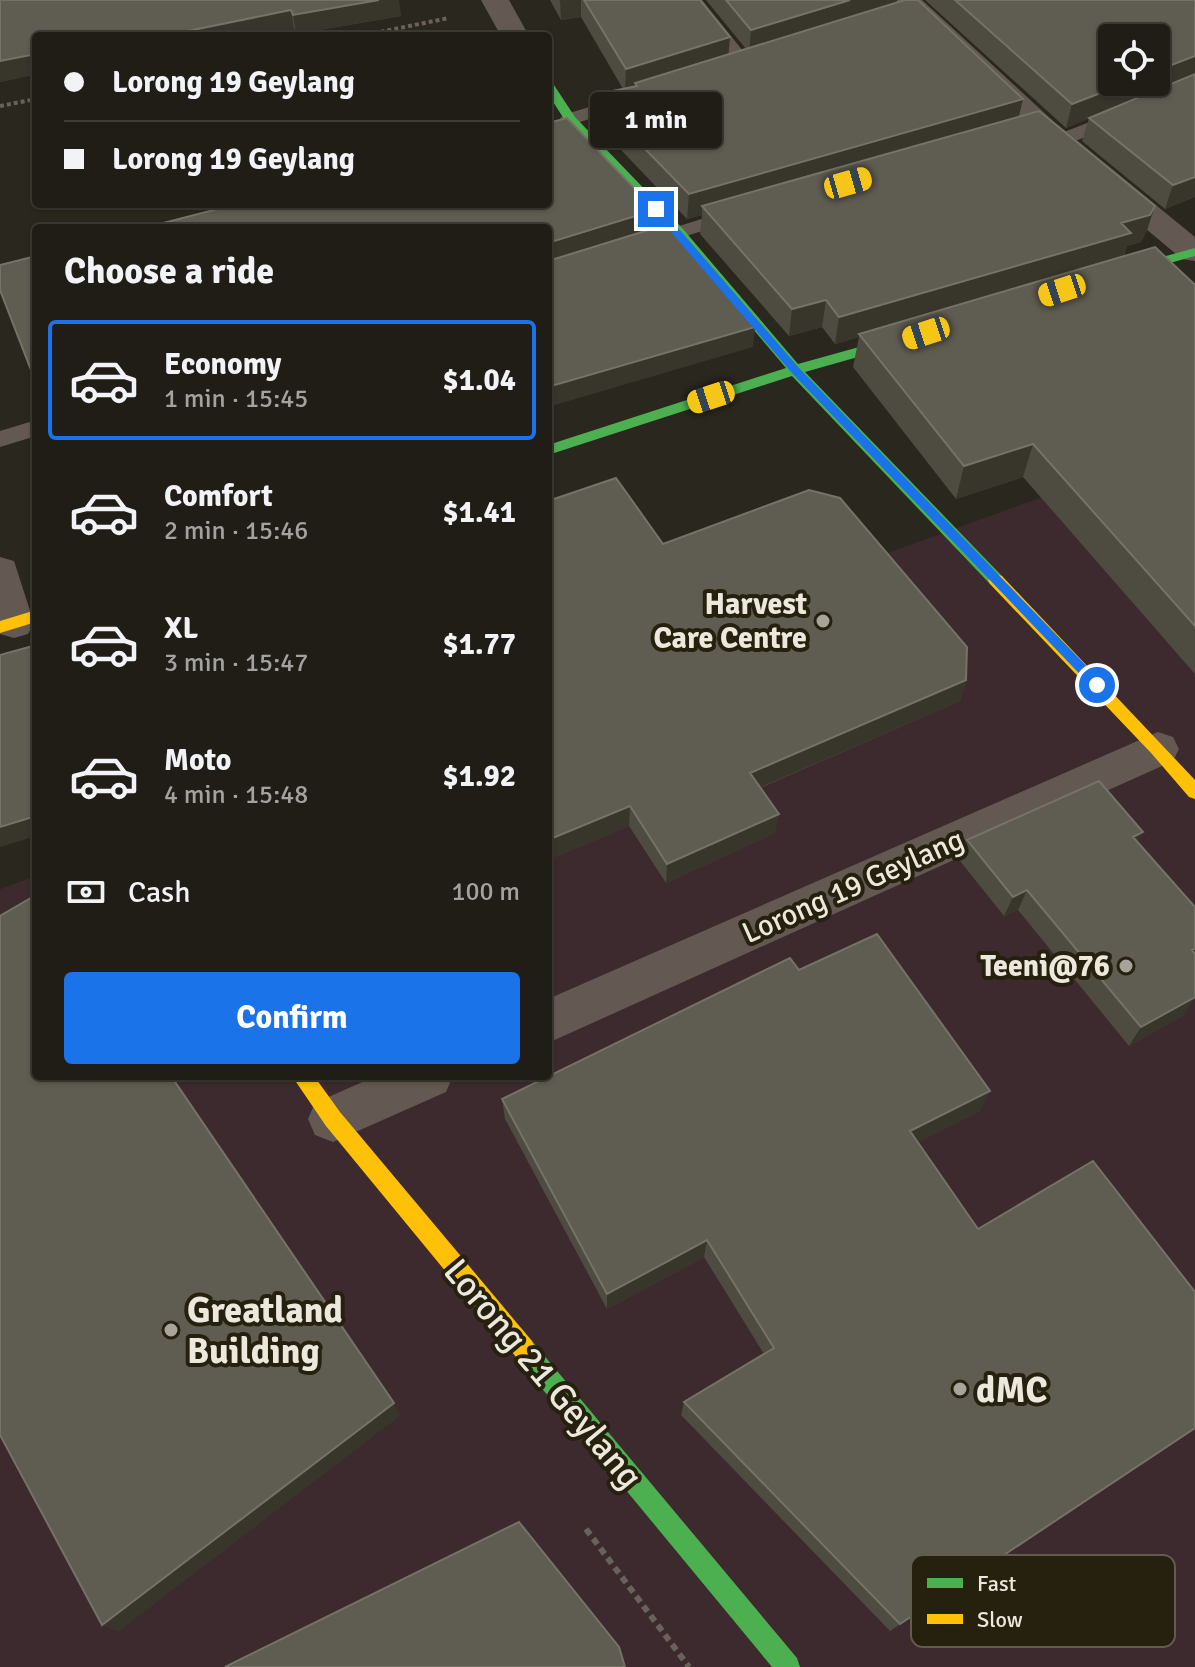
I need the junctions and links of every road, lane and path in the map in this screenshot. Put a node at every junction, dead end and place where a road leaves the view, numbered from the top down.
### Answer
1 (693, 0) edge
2 (497, 4) edge
3 (909, 8) edge
4 (377, 32) edge
5 (513, 32) edge
6 (745, 65) edge
7 (648, 95) edge
8 (552, 98) edge
9 (32, 100) edge
10 (0, 106) edge
11 (1139, 108) edge
12 (559, 122) edge
13 (1041, 133) junction
14 (763, 207) edge
15 (678, 232) junction
16 (637, 246) edge
17 (1194, 252) edge
18 (1088, 282) edge
19 (927, 332) edge
20 (795, 370) junction
21 (32, 429) edge
22 (0, 439) edge
23 (552, 449) edge
24 (0, 571) edge
25 (17, 622) edge
26 (1184, 775) edge
27 (552, 1020) edge
28 (305, 1080) edge
29 (420, 1080) edge
30 (333, 1119) junction
31 (788, 1667) edge

1 - 6 lane
2 - 4 path
2 - 5 street
3 - 13 street
7 - 12 lane
8 - 12 street, Lorong 19 Geylang
9 - 10 path
11 - 13 lane
12 - 15 street, Lorong 19 Geylang
13 - 17 street
14 - 15 lane
15 - 16 lane
15 - 20 street, Lorong 19 Geylang
17 - 18 street
19 - 20 street
20 - 23 street
20 - 26 street, Lorong 19 Geylang
21 - 22 lane
24 - 25 street
26 - 27 street, Lorong 19 Geylang
28 - 30 street, Lorong 21 Geylang
29 - 30 street
30 - 31 street, Lorong 21 Geylang

